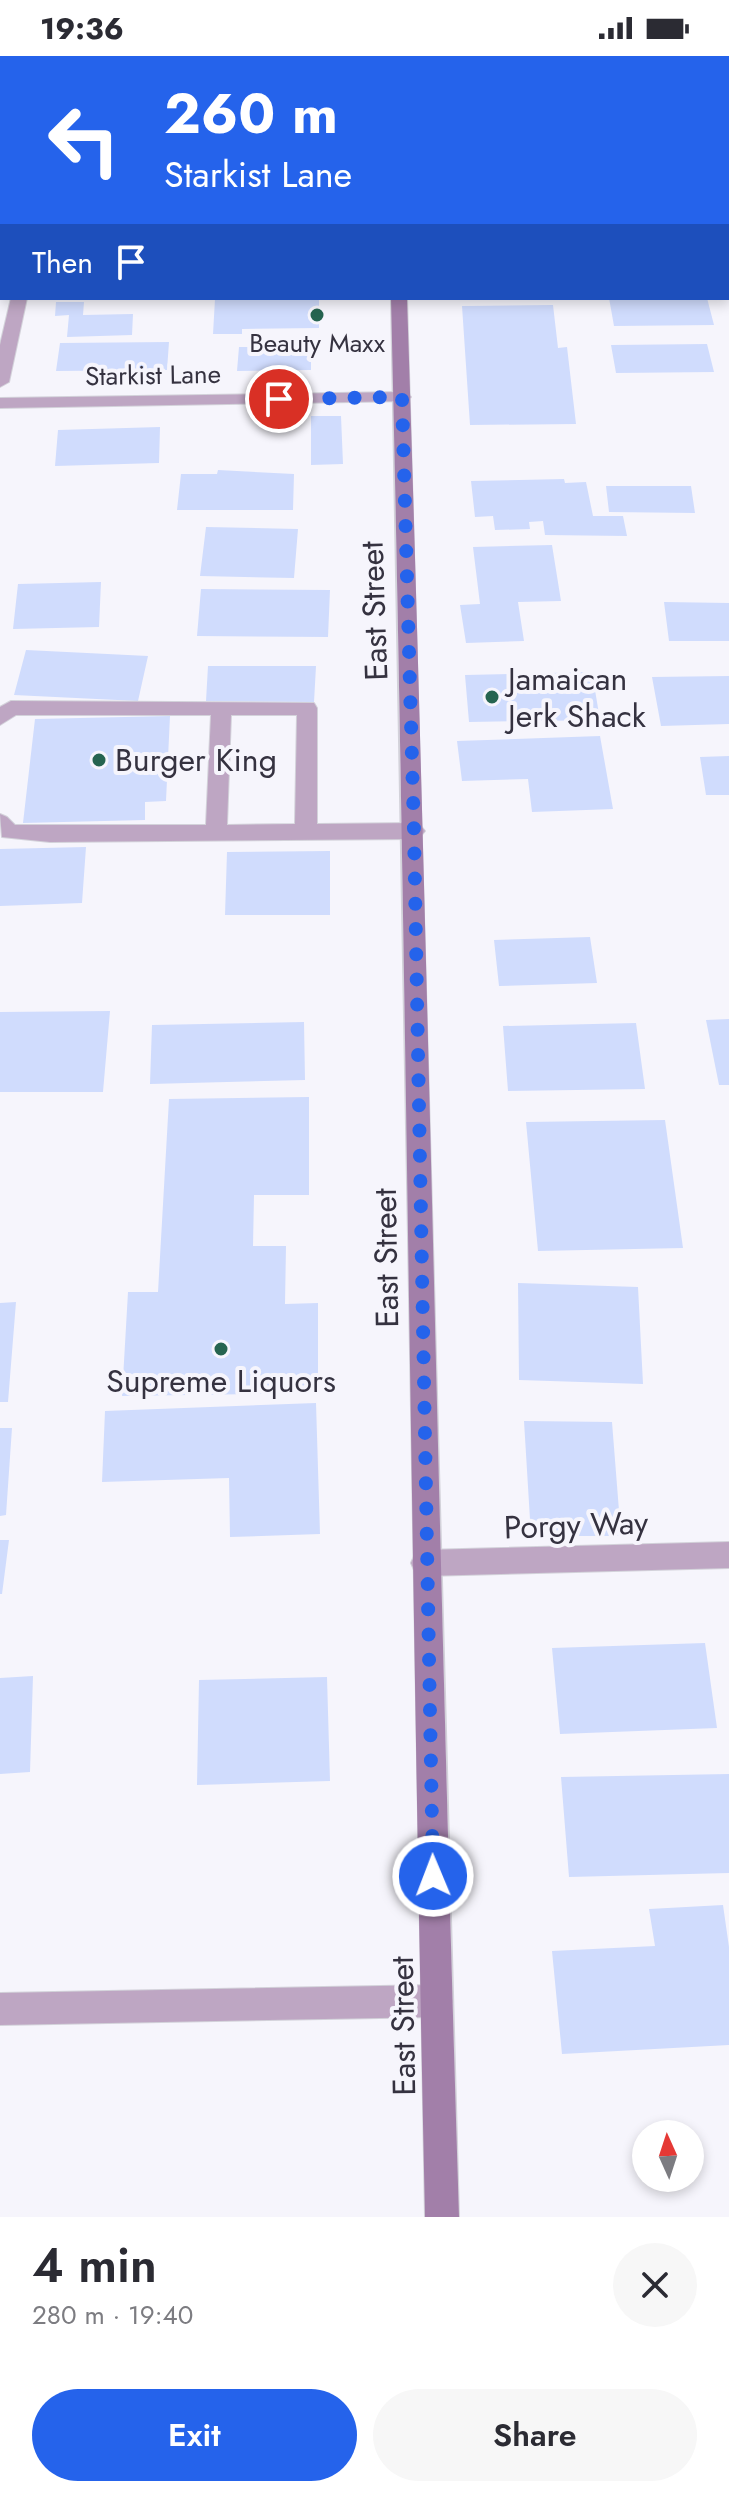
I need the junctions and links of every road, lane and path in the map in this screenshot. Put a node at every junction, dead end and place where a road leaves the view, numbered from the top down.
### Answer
1 (19, 300) edge
2 (399, 300) edge
3 (0, 382) edge
4 (402, 397) junction
5 (0, 403) edge
6 (221, 708) junction
7 (0, 718) edge
8 (0, 822) edge
9 (414, 831) junction
10 (306, 832) junction
11 (216, 833) junction
12 (729, 1555) edge
13 (425, 1563) junction
14 (436, 2001) junction
15 (0, 2009) edge
16 (442, 2217) edge

1 - 3 street
2 - 4 main road, East Street
4 - 5 street, Starkist Lane
4 - 9 main road, East Street
6 - 7 street
6 - 10 street
6 - 11 street
8 - 11 street
9 - 10 street
9 - 13 main road, East Street
10 - 11 street
12 - 13 street, Porgy Way
13 - 14 main road, East Street
14 - 15 street
14 - 16 main road, East Street

